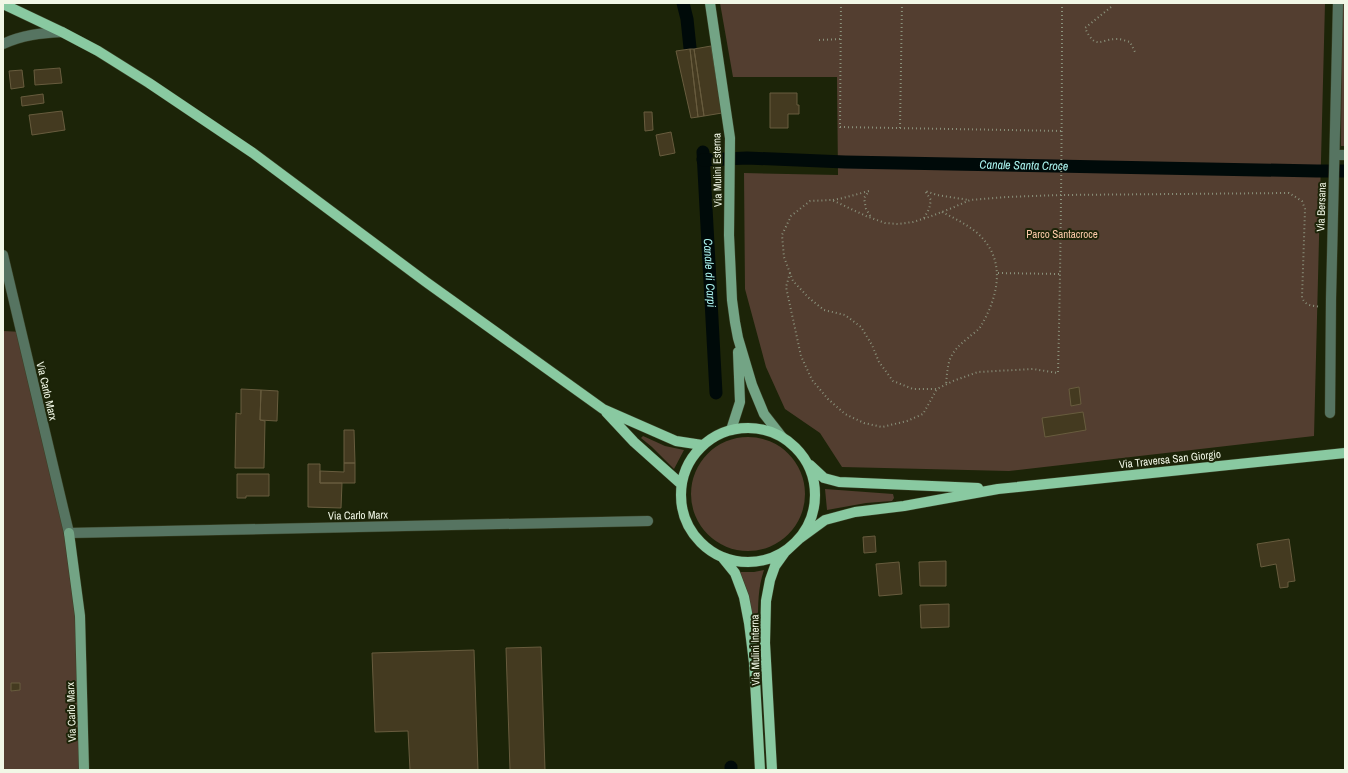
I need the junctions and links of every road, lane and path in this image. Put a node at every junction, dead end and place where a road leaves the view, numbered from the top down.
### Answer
1 (710, 3) edge
2 (841, 3) edge
3 (902, 3) edge
4 (1062, 3) edge
5 (1111, 3) edge
6 (1338, 3) edge
7 (3, 4) edge
8 (62, 32) junction
9 (841, 39) junction
10 (819, 40) dead end
11 (3, 44) edge
12 (1135, 52) dead end
13 (900, 128) junction
14 (1062, 131) junction
15 (1338, 157) edge
16 (1060, 194) junction
17 (832, 200) junction
18 (970, 200) junction
19 (942, 212) junction
20 (872, 218) junction
21 (923, 218) junction
22 (3, 255) edge
23 (790, 273) junction
24 (998, 273) junction
25 (1061, 274) junction
26 (1323, 308) dead end
27 (738, 338) junction
28 (946, 385) junction
29 (937, 389) junction
30 (603, 409) junction
31 (1330, 412) dead end
32 (731, 430) junction
33 (782, 437) junction
34 (702, 445) junction
35 (1345, 453) edge
36 (804, 457) junction
37 (681, 484) junction
38 (998, 489) junction
39 (648, 521) dead end
40 (68, 533) junction
41 (799, 539) junction
42 (719, 555) junction
43 (84, 770) edge
44 (760, 770) edge
45 (772, 770) edge

1 - 27 main road, Via Mulini Esterna
2 - 9 path
3 - 13 path
4 - 14 path
5 - 12 path
6 - 15 street, Via Bersana
7 - 8 main road
8 - 11 street
8 - 30 main road
9 - 10 path
9 - 13 path
13 - 14 path
14 - 16 path
15 - 31 street, Via Bersana
16 - 18 path
16 - 25 path
16 - 26 path
17 - 20 path
17 - 20 path
17 - 23 path
18 - 19 path
18 - 21 path
19 - 21 path
19 - 24 path
20 - 21 path
22 - 40 street, Via Carlo Marx
23 - 29 path
23 - 29 path
24 - 25 path
24 - 28 path
25 - 28 path
27 - 32 main road, Via Mulini Esterna
27 - 33 main road, Via Mulini Esterna
28 - 29 path
30 - 34 main road
30 - 37 main road
32 - 33 main road
32 - 34 main road
33 - 36 main road
34 - 37 main road
35 - 38 main road, Via Traversa San Giorgio
36 - 38 main road, Via Traversa San Giorgio
36 - 41 main road
37 - 42 main road
38 - 41 main road, Via Traversa San Giorgio
39 - 40 street, Via Carlo Marx
40 - 43 main road, Via Carlo Marx
41 - 42 main road
41 - 45 main road, Via Mulini Interna
42 - 44 main road, Via Mulini Interna

